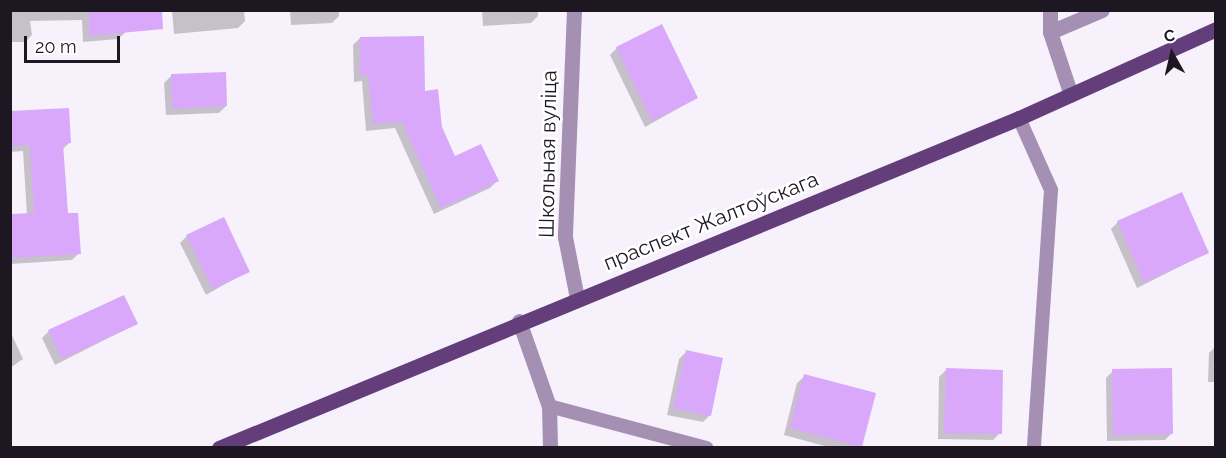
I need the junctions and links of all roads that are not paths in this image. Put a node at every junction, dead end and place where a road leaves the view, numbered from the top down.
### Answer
1 (574, 10) edge
2 (1050, 10) edge
3 (1102, 10) edge
4 (1215, 28) edge
5 (1050, 32) junction
6 (1071, 94) junction
7 (1019, 118) junction
8 (577, 298) junction
9 (519, 321) junction
10 (549, 406) junction
11 (219, 447) edge
12 (550, 447) edge
13 (707, 447) edge
14 (1034, 447) edge

1 - 8 street, Школьная вуліца
2 - 5 street
3 - 5 street
4 - 6 main road, праспект Жалтоўскага
5 - 6 street
6 - 7 main road, праспект Жалтоўскага
7 - 8 main road, праспект Жалтоўскага
7 - 14 lane
8 - 9 main road, праспект Жалтоўскага
9 - 10 street
9 - 11 main road, праспект Жалтоўскага
10 - 12 street
10 - 13 lane

